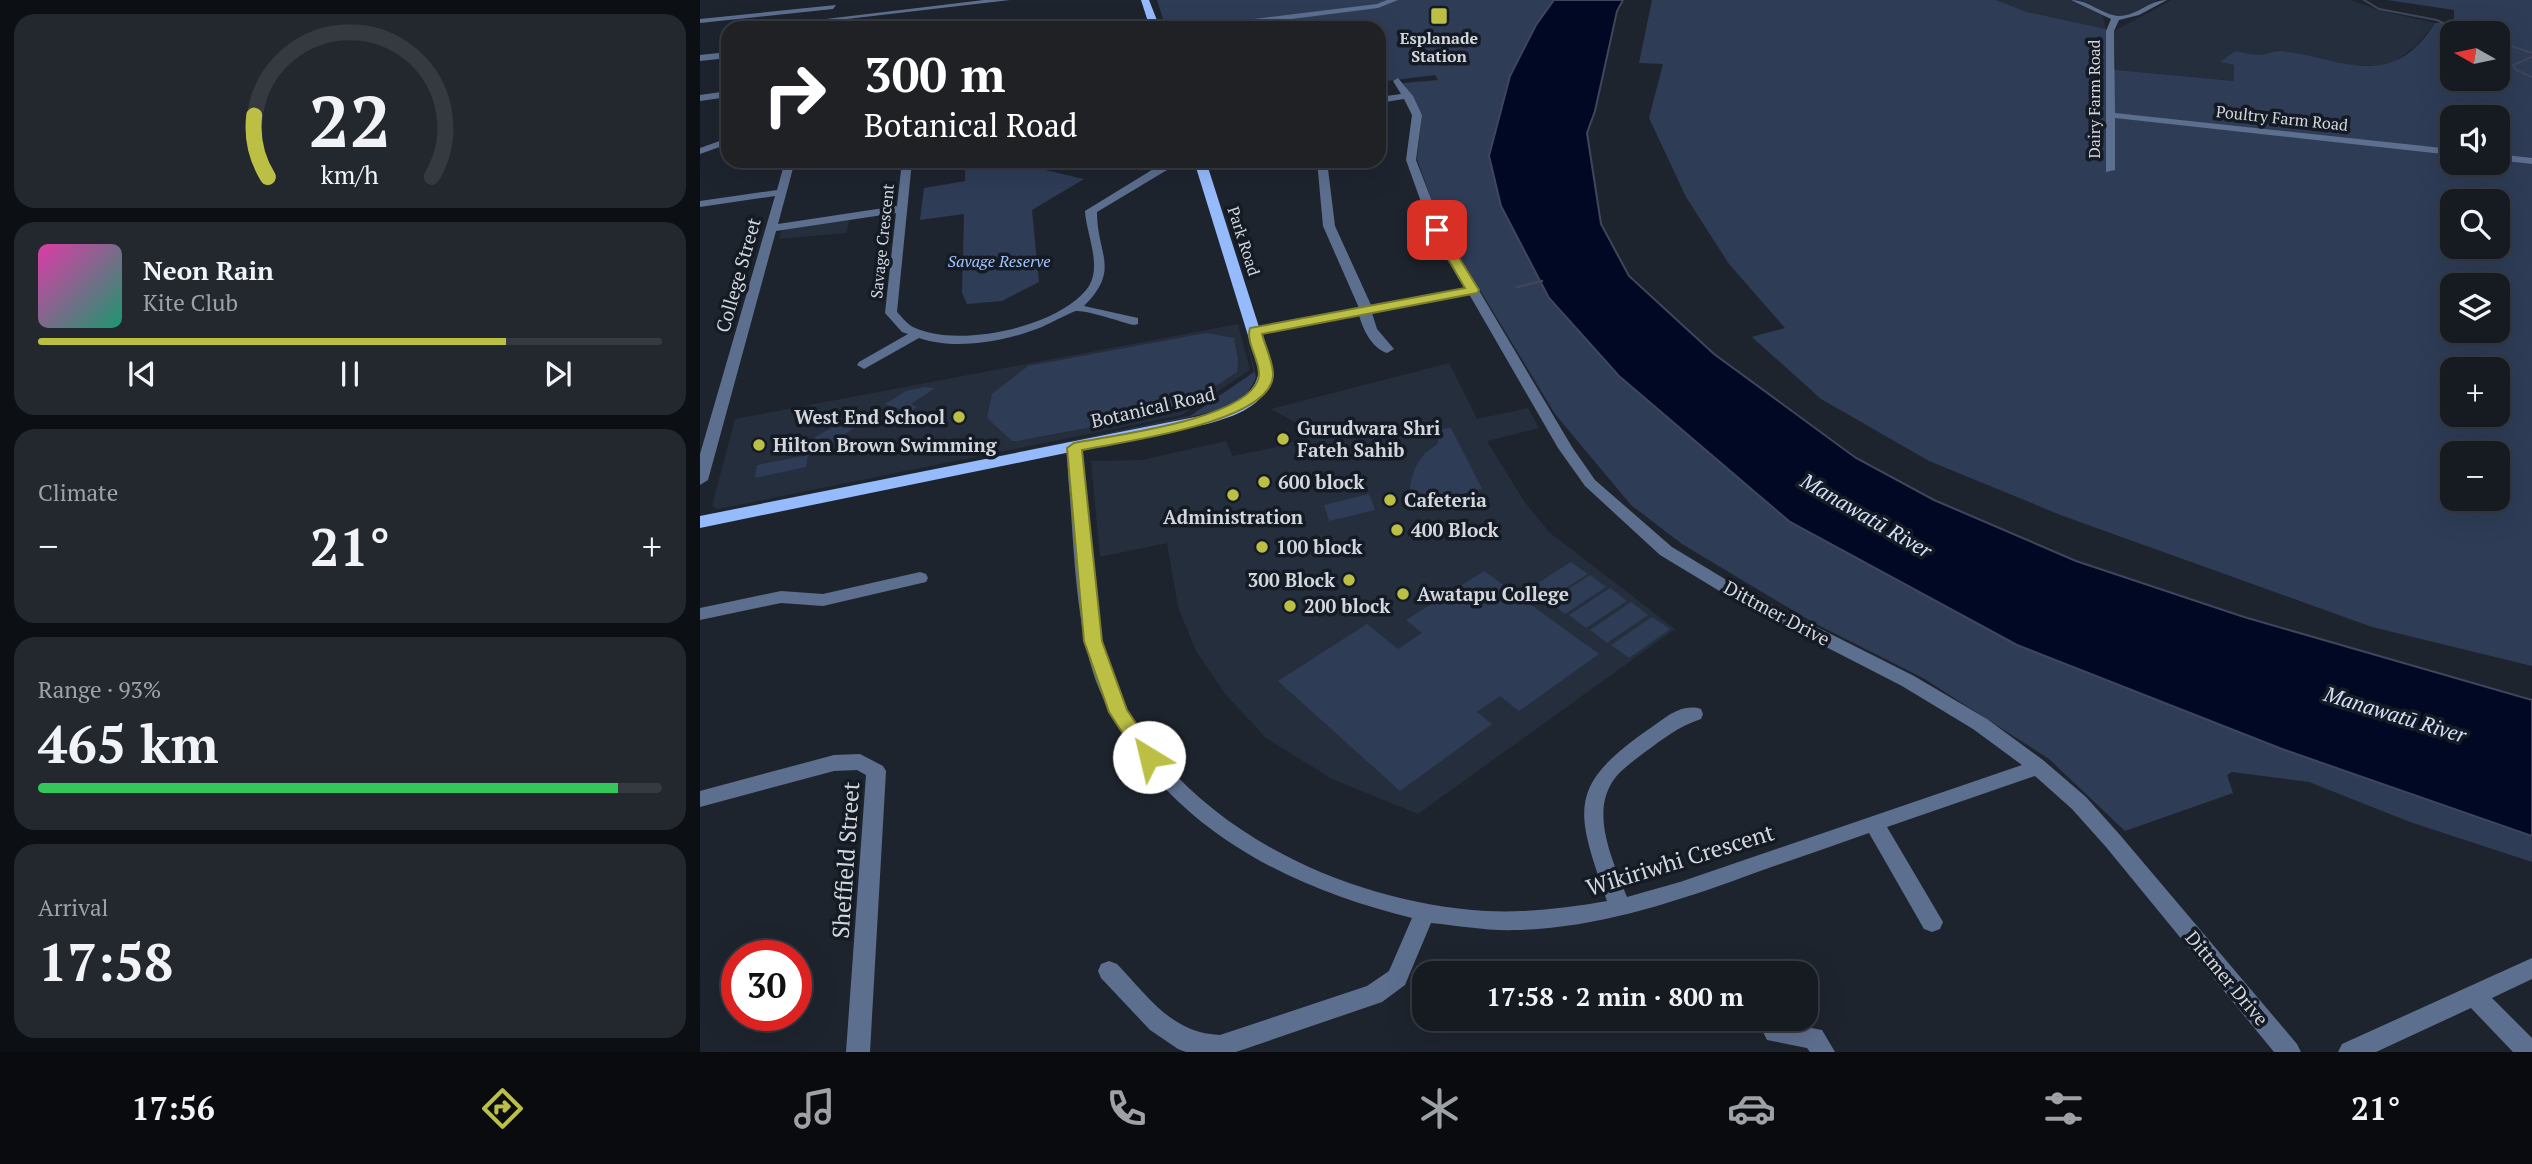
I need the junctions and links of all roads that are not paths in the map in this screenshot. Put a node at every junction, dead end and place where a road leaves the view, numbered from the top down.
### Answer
1 (1006, 0) edge
2 (1145, 0) edge
3 (1394, 0) edge
4 (2075, 0) edge
5 (2163, 0) edge
6 (834, 3) edge
7 (700, 21) edge
8 (829, 21) edge
9 (850, 21) edge
10 (1152, 21) edge
11 (1254, 21) edge
12 (2116, 23) junction
13 (721, 56) edge
14 (700, 58) edge
15 (1398, 81) dead end
16 (721, 93) edge
17 (700, 95) edge
18 (1408, 96) junction
19 (1386, 99) edge
20 (2110, 115) junction
21 (721, 144) edge
22 (700, 151) edge
23 (2440, 151) edge
24 (2510, 158) edge
25 (2532, 161) edge
26 (788, 168) edge
27 (906, 168) edge
28 (1162, 168) edge
29 (1202, 168) edge
30 (1323, 168) edge
31 (2110, 170) dead end
32 (782, 192) junction
33 (700, 204) edge
34 (902, 206) junction
35 (772, 226) junction
36 (1472, 290) junction
37 (1074, 307) junction
38 (1365, 310) junction
39 (1134, 321) dead end
40 (1255, 331) junction
41 (918, 333) junction
42 (1387, 349) dead end
43 (863, 365) dead end
44 (1074, 448) junction
45 (700, 480) edge
46 (700, 522) edge
47 (920, 578) dead end
48 (700, 614) edge
49 (1694, 714) dead end
50 (2036, 765) junction
51 (700, 799) edge
52 (1874, 823) junction
53 (1620, 908) junction
54 (1425, 912) junction
55 (1932, 922) dead end
56 (2532, 968) edge
57 (1109, 971) dead end
58 (2474, 995) junction
59 (1775, 1032) dead end
60 (858, 1052) edge
61 (1823, 1052) edge
62 (2289, 1052) edge
63 (2350, 1052) edge
64 (2529, 1052) edge

1 - 9 street
2 - 10 main road
3 - 11 street
4 - 12 street
5 - 12 street, Dairy Farm Road
6 - 7 street
6 - 8 street
12 - 20 street, Dairy Farm Road
13 - 14 street
15 - 18 street, Dittmer Drive
16 - 17 street
18 - 19 street
18 - 36 street, Dittmer Drive
20 - 23 street, Poultry Farm Road
20 - 31 street, Dairy Farm Road
21 - 22 street
24 - 25 street
26 - 32 street, College Street
27 - 34 street, Savage Crescent
28 - 37 street, Savage Crescent
29 - 40 main road, Park Road
30 - 38 street
32 - 33 street
32 - 35 street, College Street
34 - 35 street
34 - 41 street, Savage Crescent
35 - 45 street, College Street
36 - 38 street
36 - 50 street, Dittmer Drive
37 - 39 street
37 - 41 street, Savage Crescent
38 - 40 street
38 - 42 street
40 - 44 main road, Botanical Road
41 - 43 street
44 - 46 main road, Botanical Road
44 - 54 street, Wikiriwhi Crescent
47 - 48 street
49 - 53 street
50 - 52 street, Wikiriwhi Crescent
50 - 62 street, Dittmer Drive
51 - 60 street, Sheffield Street
52 - 53 street, Wikiriwhi Crescent
52 - 55 street
53 - 54 street, Wikiriwhi Crescent
54 - 57 street
56 - 58 street
58 - 63 street
58 - 64 street
59 - 61 street

